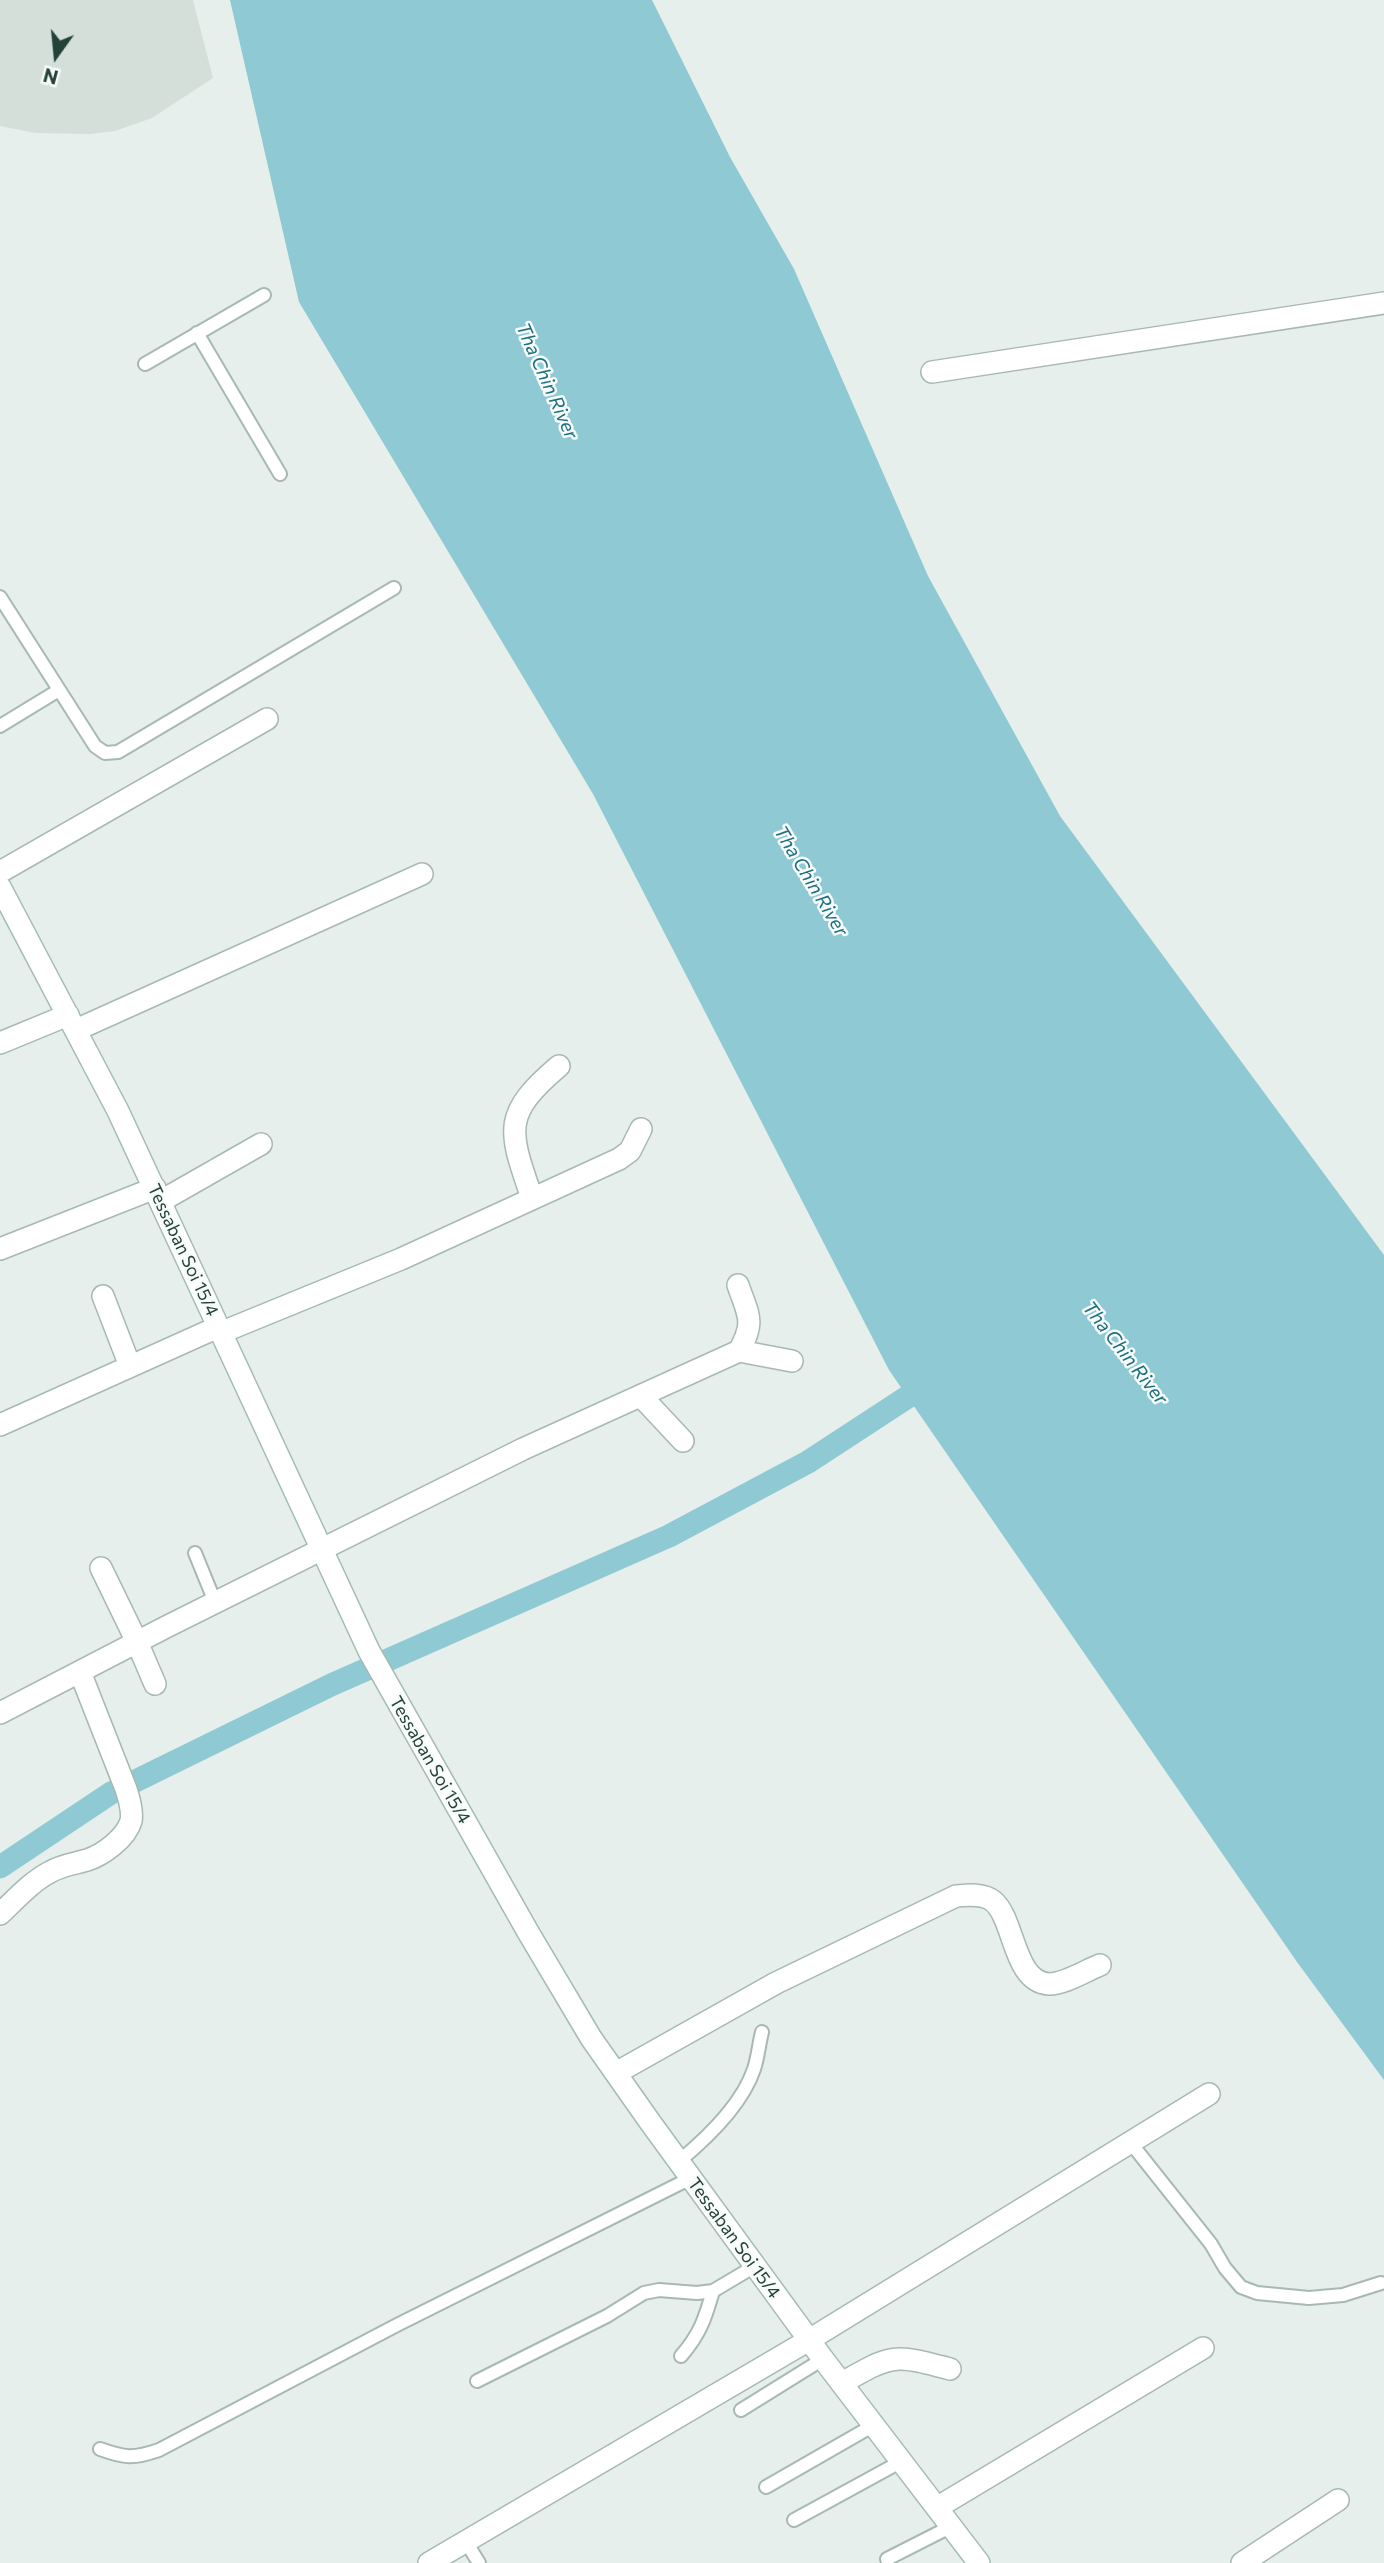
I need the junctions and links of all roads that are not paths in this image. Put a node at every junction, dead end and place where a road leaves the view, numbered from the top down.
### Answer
1 (264, 295) dead end
2 (1384, 303) edge
3 (197, 333) junction
4 (145, 364) dead end
5 (932, 372) dead end
6 (280, 474) dead end
7 (394, 588) dead end
8 (0, 597) edge
9 (58, 690) junction
10 (267, 719) dead end
11 (0, 726) edge
12 (0, 872) edge
13 (422, 874) dead end
14 (0, 887) edge
15 (72, 1023) junction
16 (0, 1043) edge
17 (559, 1066) dead end
18 (641, 1129) dead end
19 (261, 1144) dead end
20 (158, 1195) junction
21 (532, 1198) junction
22 (0, 1249) edge
23 (738, 1284) dead end
24 (103, 1296) dead end
25 (219, 1330) junction
26 (738, 1351) junction
27 (792, 1361) dead end
28 (130, 1366) junction
29 (641, 1395) junction
30 (0, 1425) edge
31 (683, 1441) dead end
32 (323, 1549) junction
33 (195, 1553) dead end
34 (101, 1567) dead end
35 (215, 1602) junction
36 (137, 1642) junction
37 (80, 1672) junction
38 (155, 1684) dead end
39 (0, 1713) edge
40 (0, 1914) edge
41 (1100, 1965) dead end
42 (762, 2032) dead end
43 (616, 2073) junction
44 (1209, 2094) dead end
45 (1130, 2142) junction
46 (685, 2170) junction
47 (755, 2266) junction
48 (1381, 2283) dead end
49 (713, 2291) junction
50 (809, 2340) junction
51 (1203, 2348) dead end
52 (681, 2356) dead end
53 (823, 2358) junction
54 (950, 2369) dead end
55 (477, 2381) dead end
56 (842, 2382) junction
57 (741, 2410) dead end
58 (874, 2425) junction
59 (100, 2449) dead end
60 (902, 2461) junction
61 (766, 2487) dead end
62 (1338, 2500) dead end
63 (938, 2507) junction
64 (794, 2521) dead end
65 (952, 2526) junction
66 (466, 2542) junction
67 (887, 2559) dead end
68 (429, 2563) edge
69 (479, 2563) edge
70 (979, 2563) edge
71 (1242, 2563) edge

1 - 3 lane
2 - 5 street
3 - 4 lane
3 - 6 lane
7 - 9 lane
8 - 9 lane
9 - 11 lane
10 - 12 street
13 - 15 street
14 - 15 street, Tessaban Soi 15/4
15 - 16 street
15 - 20 street, Tessaban Soi 15/4
17 - 21 street
18 - 21 street
19 - 20 street
20 - 22 street
20 - 25 street, Tessaban Soi 15/4
21 - 25 street
23 - 26 street
24 - 28 street
25 - 28 street
25 - 32 street, Tessaban Soi 15/4
26 - 27 street
26 - 29 street
28 - 30 street
29 - 31 street
29 - 32 street
32 - 35 street
32 - 43 street, Tessaban Soi 15/4
33 - 35 lane
34 - 36 street
35 - 36 street
36 - 37 street
36 - 38 street
37 - 39 street
37 - 40 street
41 - 43 street
42 - 46 lane
43 - 46 street, Tessaban Soi 15/4
44 - 45 street
45 - 48 lane
45 - 50 street
46 - 47 street, Tessaban Soi 15/4
46 - 59 lane
47 - 49 lane
47 - 50 street, Tessaban Soi 15/4
49 - 52 lane
49 - 55 lane
50 - 53 street, Tessaban Soi 15/4
50 - 66 street
51 - 63 street
53 - 56 street, Tessaban Soi 15/4
53 - 57 lane
54 - 56 street
56 - 58 street, Tessaban Soi 15/4
58 - 60 street, Tessaban Soi 15/4
58 - 61 lane
60 - 63 street, Tessaban Soi 15/4
60 - 64 lane
62 - 71 street
63 - 65 street, Tessaban Soi 15/4
65 - 67 lane
65 - 70 street, Tessaban Soi 15/4
66 - 68 street
66 - 69 lane

